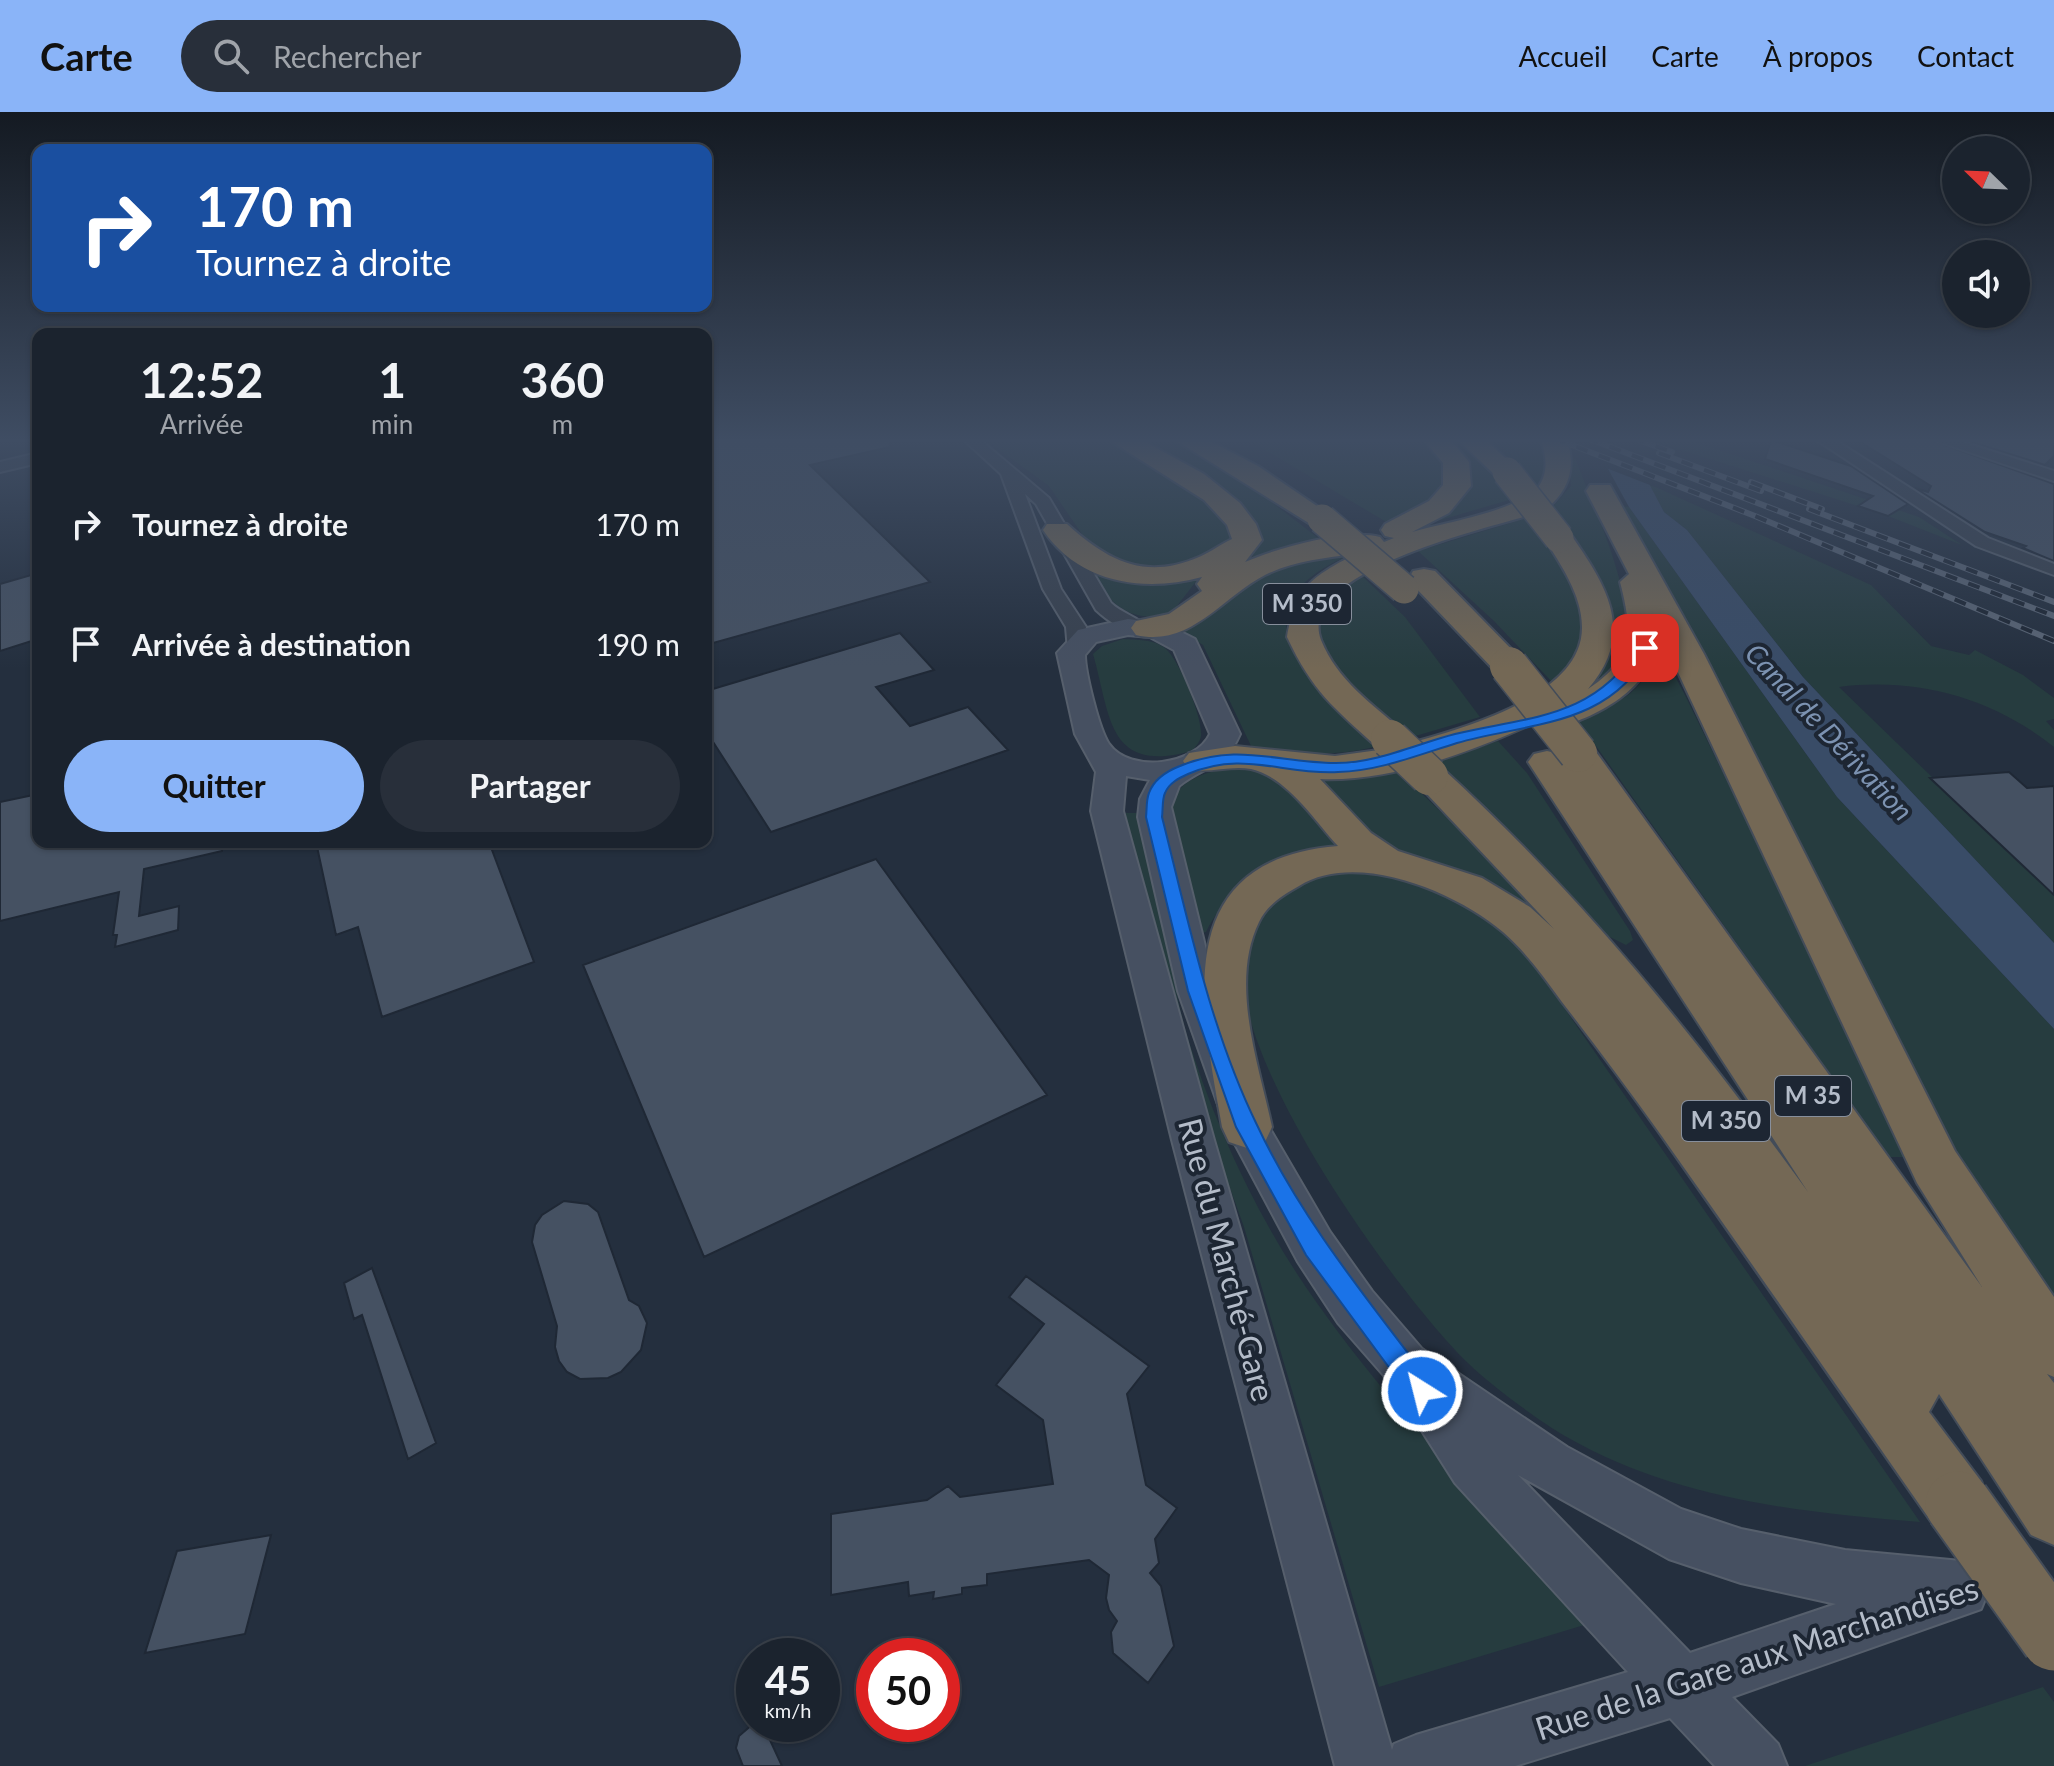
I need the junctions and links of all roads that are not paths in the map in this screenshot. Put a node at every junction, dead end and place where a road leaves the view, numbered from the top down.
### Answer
1 (1025, 515) edge
2 (1050, 515) edge
3 (1236, 515) edge
4 (1331, 515) edge
5 (1332, 515) edge
6 (1424, 515) edge
7 (1506, 515) edge
8 (1541, 515) edge
9 (1608, 515) edge
10 (1615, 515) edge
11 (1941, 515) edge
12 (1334, 517) junction
13 (1057, 530) junction
14 (1456, 531) junction
15 (1247, 540) junction
16 (1343, 547) junction
17 (2054, 570) edge
18 (1198, 613) junction
19 (1142, 628) junction
20 (1075, 646) junction
21 (1101, 753) junction
22 (1443, 757) junction
23 (1265, 760) junction
24 (1197, 763) junction
25 (1385, 862) junction
26 (1247, 1127) junction
27 (2054, 1348) edge
28 (1405, 1366) junction
29 (2017, 1487) edge
30 (2054, 1571) edge
31 (1961, 1589) junction
32 (2054, 1593) edge
33 (2054, 1638) edge
34 (1679, 1686) junction
35 (1366, 1766) edge
36 (1416, 1766) edge
37 (1756, 1766) edge

1 - 20 street
2 - 13 street
3 - 15 highway
4 - 12 highway, M 35
5 - 12 highway, M 35
6 - 16 highway
7 - 14 highway, M 350
8 - 22 highway, bridge
9 - 22 highway
10 - 27 highway
11 - 17 street
12 - 29 highway, M 35, bridge
13 - 15 highway
13 - 19 street
14 - 16 highway, M 350
14 - 22 highway, M 350, bridge
15 - 18 highway
16 - 18 highway, M 350
18 - 19 highway
19 - 20 main road
19 - 24 main road
20 - 21 main road
21 - 24 main road
21 - 35 main road, Rue du Marché-Gare
22 - 23 highway
22 - 29 highway, M 350
23 - 24 highway
23 - 25 highway
24 - 26 main road
25 - 26 highway
25 - 29 highway
26 - 28 main road
28 - 31 main road
28 - 34 main road
29 - 32 highway, M 350
29 - 33 highway, bridge
30 - 31 main road, Rue de la Gare aux Marchandises
31 - 34 main road, Rue de la Gare aux Marchandises
34 - 36 main road, Rue de la Gare aux Marchandises
34 - 37 main road

